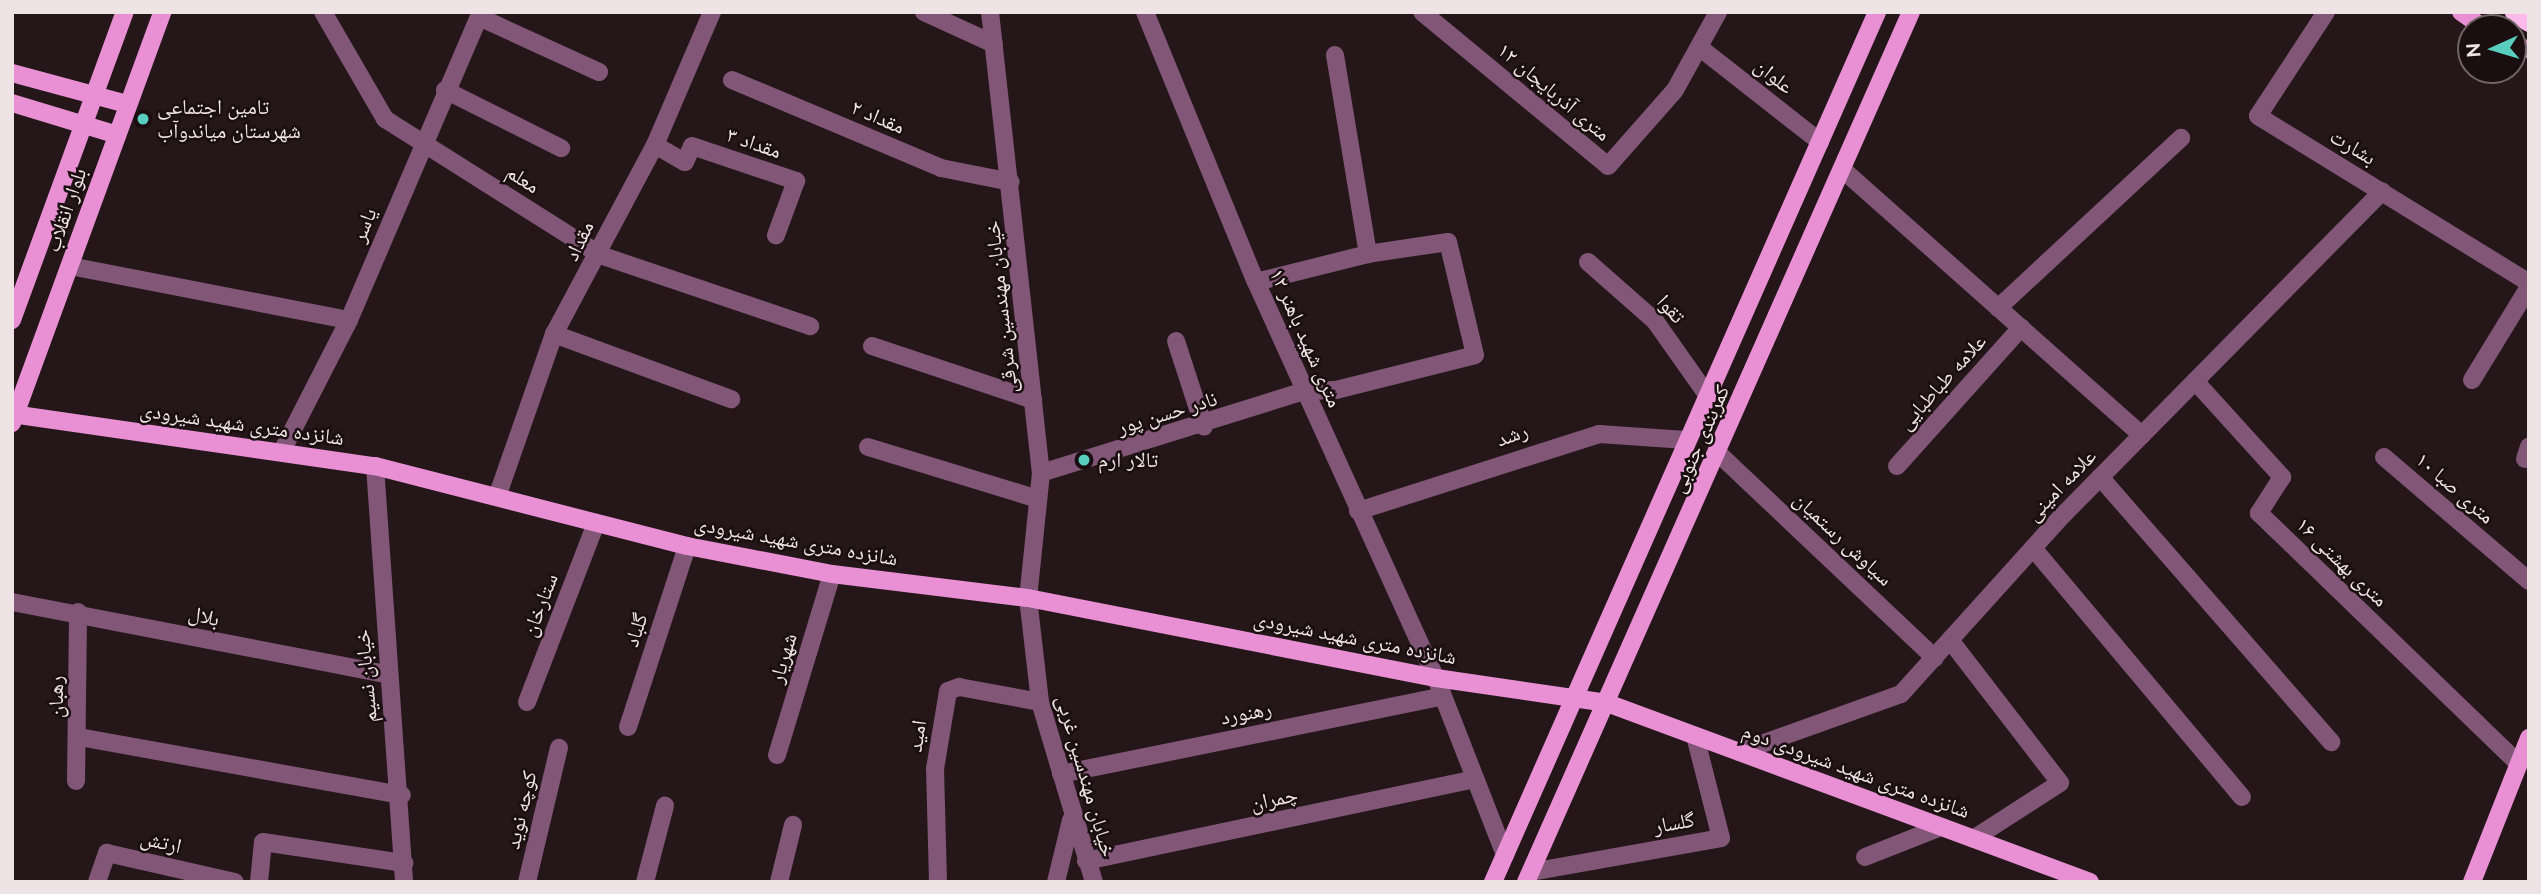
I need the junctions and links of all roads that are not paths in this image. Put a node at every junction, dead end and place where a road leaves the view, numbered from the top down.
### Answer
1 (125, 12) edge
2 (162, 12) edge
3 (323, 12) edge
4 (712, 12) edge
5 (924, 12) edge
6 (990, 12) edge
7 (1146, 12) edge
8 (1422, 12) edge
9 (1718, 12) edge
10 (1877, 12) edge
11 (1911, 12) edge
12 (2326, 12) edge
13 (480, 15) edge
14 (993, 44) junction
15 (1699, 47) junction
16 (1335, 55) dead end
17 (599, 72) dead end
18 (12, 73) edge
19 (732, 80) dead end
20 (445, 90) junction
21 (94, 95) junction
22 (12, 103) edge
23 (127, 104) junction
24 (84, 124) junction
25 (117, 135) junction
26 (2180, 138) dead end
27 (423, 141) junction
28 (1820, 142) junction
29 (655, 145) junction
30 (561, 148) dead end
31 (1842, 169) junction
32 (1011, 182) junction
33 (2382, 191) junction
34 (776, 235) dead end
35 (1368, 254) junction
36 (600, 255) junction
37 (1588, 262) dead end
38 (70, 266) junction
39 (1256, 282) junction
40 (2529, 285) edge
41 (1998, 308) junction
42 (12, 320) edge
43 (349, 320) junction
44 (810, 326) dead end
45 (2021, 328) junction
46 (554, 334) junction
47 (1177, 341) dead end
48 (872, 346) dead end
49 (2472, 380) dead end
50 (2195, 381) junction
51 (1304, 391) junction
52 (1708, 396) junction
53 (731, 399) dead end
54 (1033, 400) junction
55 (13, 417) edge
56 (1204, 427) junction
57 (2142, 435) junction
58 (1686, 440) junction
59 (867, 447) dead end
60 (282, 451) junction
61 (1719, 454) junction
62 (2384, 457) dead end
63 (375, 466) junction
64 (1897, 466) dead end
65 (1041, 473) junction
66 (2100, 477) junction
67 (498, 494) junction
68 (1038, 499) junction
69 (1358, 511) junction
70 (596, 523) junction
71 (687, 546) junction
72 (2034, 548) junction
73 (832, 574) junction
74 (2529, 581) edge
75 (1028, 598) junction
76 (12, 602) edge
77 (78, 612) junction
78 (1951, 640) junction
79 (1935, 657) junction
80 (386, 674) junction
81 (1436, 678) junction
82 (1573, 695) junction
83 (1441, 697) junction
84 (527, 702) dead end
85 (1040, 702) junction
86 (1607, 703) junction
87 (628, 727) dead end
88 (1695, 736) junction
89 (79, 737) junction
90 (2529, 738) edge
91 (2331, 742) dead end
92 (559, 748) dead end
93 (1739, 752) junction
94 (777, 755) dead end
95 (2519, 764) junction
96 (1061, 774) junction
97 (1472, 780) junction
98 (76, 781) dead end
99 (402, 795) junction
100 (2242, 797) dead end
101 (665, 806) dead end
102 (1071, 820) junction
103 (793, 825) dead end
104 (1941, 827) junction
105 (1973, 839) junction
106 (1505, 855) junction
107 (1866, 857) dead end
108 (1086, 861) junction
109 (404, 863) junction
110 (1529, 877) edge
111 (97, 882) edge
112 (235, 882) edge
113 (259, 882) edge
114 (404, 882) edge
115 (527, 882) edge
116 (645, 882) edge
117 (779, 882) edge
118 (938, 882) edge
119 (1055, 882) edge
120 (1094, 882) edge
121 (1493, 882) edge
122 (2090, 882) edge
123 (2472, 882) edge

1 - 21 main road, بلوار انقلاب
2 - 23 main road, بلوار انقلاب
3 - 27 street, معلم
4 - 29 street, مقداد
5 - 14 street
6 - 14 street, خیابان مهندسین شرقی
7 - 39 street, ۱۲ متری شهید باهنر
8 - 15 street, ۱۲ متری آذربایجان
9 - 15 street, ۱۲ متری آذربایجان
10 - 28 main road, کمربندی جنوبی
11 - 31 main road, کمربندی جنوبی
12 - 33 street, بشارت
13 - 17 street
13 - 20 street, یاسر
14 - 32 street, خیابان مهندسین شرقی
15 - 28 street, علوان
16 - 35 street
18 - 21 main road
19 - 32 street, مقداد ۲
20 - 27 street, یاسر
20 - 30 street
21 - 23 main road
21 - 24 main road, بلوار انقلاب
22 - 24 main road
23 - 25 main road, بلوار انقلاب
24 - 25 main road
24 - 42 main road, بلوار انقلاب
25 - 38 main road, بلوار انقلاب
26 - 41 street
27 - 36 street, معلم
27 - 43 street, یاسر
28 - 52 main road, کمربندی جنوبی
29 - 34 street, مقداد ۳
29 - 36 street, مقداد
31 - 41 street
31 - 61 main road, کمربندی جنوبی
32 - 54 street, خیابان مهندسین شرقی
33 - 40 street, بشارت
33 - 50 street, علامه امینی
35 - 39 street
35 - 51 street, نادر حسن پور
36 - 44 street, معلم
36 - 46 street, مقداد
37 - 52 street, تقوا
38 - 43 street
38 - 55 main road, بلوار انقلاب
39 - 51 street, ۱۲ متری شهید باهنر
40 - 49 street
41 - 45 street
43 - 60 street, یاسر
45 - 57 street
45 - 64 street, علامه طباطبایی
46 - 53 street
46 - 67 street, مقداد
47 - 56 street
48 - 54 street
50 - 57 street, علامه امینی
50 - 95 street, ۱۶ متری بهشتی
51 - 56 street, نادر حسن پور
51 - 69 street, ۱۲ متری شهید باهنر
52 - 58 main road, کمربندی جنوبی
54 - 65 street, خیابان مهندسین شرقی
55 - 60 main road, شانزده متری شهید شیرودی
56 - 65 street, نادر حسن پور
57 - 66 street, علامه امینی
58 - 69 street, رشد
58 - 82 main road, کمربندی جنوبی
59 - 68 street
60 - 63 main road, شانزده متری شهید شیرودی
61 - 79 street, سیاوش رستمیان
61 - 86 main road, کمربندی جنوبی
62 - 74 street, ۱۰ متری صبا
63 - 67 main road, شانزده متری شهید شیرودی
63 - 80 street, خیابان نسیم
65 - 68 street, خیابان مهندسین شرقی
66 - 72 street, علامه امینی
66 - 91 street
67 - 70 main road, شانزده متری شهید شیرودی
68 - 75 street, خیابان مهندسین شرقی
69 - 81 street, ۱۲ متری شهید باهنر
70 - 71 main road, شانزده متری شهید شیرودی
70 - 84 street, ستارخان
71 - 73 main road, شانزده متری شهید شیرودی
71 - 87 street, گلباد
72 - 78 street, علامه امینی
72 - 100 street
73 - 75 main road, شانزده متری شهید شیرودی
73 - 94 street, شهریار
75 - 81 main road, شانزده متری شهید شیرودی
75 - 85 street, خیابان مهندسین غربی
76 - 77 street, بلال
77 - 80 street, بلال
77 - 89 street, رهبان
78 - 79 street, علامه امینی
78 - 105 street
79 - 93 street, علامه امینی
80 - 99 street, خیابان نسیم
81 - 82 main road, شانزده متری شهید شیرودی
81 - 83 street, ۱۲ متری شهید باهنر
82 - 86 main road, شانزده متری شهید شیرودی
82 - 106 main road, کمربندی جنوبی
83 - 96 street, رهنورد
83 - 97 street, ۱۲ متری شهید باهنر
85 - 96 street, خیابان مهندسین غربی
85 - 118 street, امید
86 - 88 main road, شانزده متری شهید شیرودی دوم
86 - 110 main road, کمربندی جنوبی
88 - 93 main road, شانزده متری شهید شیرودی دوم
88 - 110 street, گلسار
89 - 98 street, رهبان
89 - 99 street
90 - 95 main road
92 - 115 street, کوچه نوید
93 - 104 main road, شانزده متری شهید شیرودی دوم
95 - 123 main road
96 - 102 street, خیابان مهندسین غربی
97 - 106 street, ۱۲ متری شهید باهنر
97 - 108 street, چمران
99 - 109 street, خیابان نسیم
101 - 116 street
102 - 108 street, خیابان مهندسین غربی
102 - 119 street
103 - 117 street
104 - 105 main road, شانزده متری شهید شیرودی دوم
104 - 107 street
105 - 122 main road, شانزده متری شهید شیرودی دوم
106 - 121 main road, کمربندی جنوبی
108 - 120 street, خیابان مهندسین غربی
109 - 113 street
109 - 114 street, خیابان نسیم
111 - 112 street, ارتش

